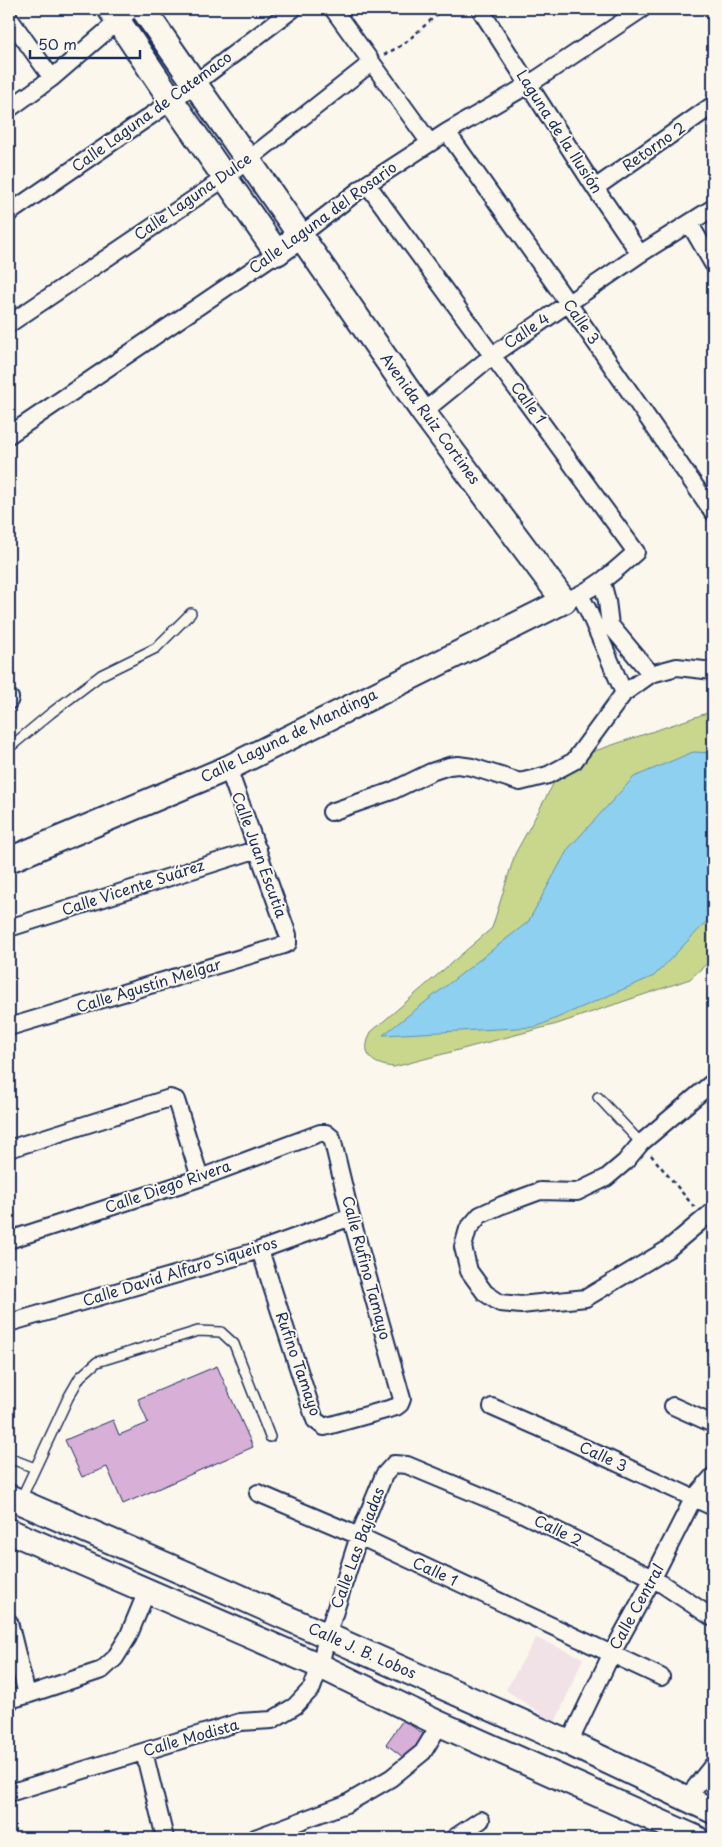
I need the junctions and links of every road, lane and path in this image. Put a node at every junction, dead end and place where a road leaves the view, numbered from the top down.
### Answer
1 (143, 9) edge
2 (293, 9) edge
3 (334, 9) edge
4 (446, 9) edge
5 (480, 9) edge
6 (642, 9) edge
7 (120, 12) edge
8 (9, 18) edge
9 (371, 63) junction
10 (52, 78) junction
11 (194, 83) junction
12 (528, 85) junction
13 (172, 101) junction
14 (713, 105) edge
15 (9, 109) edge
16 (447, 132) junction
17 (430, 143) junction
18 (248, 159) junction
19 (225, 178) junction
20 (367, 184) junction
21 (595, 188) junction
22 (713, 208) edge
23 (9, 213) edge
24 (690, 224) junction
25 (300, 235) junction
26 (277, 253) junction
27 (640, 254) junction
28 (713, 264) edge
29 (568, 303) junction
30 (9, 324) edge
31 (493, 354) junction
32 (423, 412) junction
33 (9, 434) edge
34 (713, 512) edge
35 (602, 582) junction
36 (572, 598) junction
37 (191, 613) dead end
38 (604, 630) junction
39 (713, 671) edge
40 (651, 674) junction
41 (624, 694) junction
42 (9, 748) edge
43 (228, 768) junction
44 (330, 812) dead end
45 (258, 849) junction
46 (9, 860) edge
47 (9, 928) edge
48 (288, 942) joint
49 (9, 1028) edge
50 (713, 1082) edge
51 (598, 1097) dead end
52 (326, 1133) joint
53 (641, 1143) junction
54 (9, 1149) edge
55 (200, 1178) junction
56 (709, 1214) edge
57 (351, 1218) junction
58 (9, 1240) edge
59 (260, 1250) junction
60 (9, 1324) edge
61 (400, 1404) joint
62 (673, 1406) dead end
63 (492, 1407) dead end
64 (713, 1424) edge
65 (270, 1437) dead end
66 (9, 1458) edge
67 (394, 1464) joint
68 (35, 1468) junction
69 (713, 1476) edge
70 (258, 1493) dead end
71 (14, 1499) edge
72 (693, 1499) junction
73 (713, 1507) edge
74 (9, 1530) edge
75 (359, 1536) junction
76 (653, 1578) junction
77 (147, 1591) junction
78 (713, 1618) edge
79 (9, 1622) edge
80 (327, 1636) junction
81 (611, 1655) junction
82 (320, 1666) junction
83 (661, 1677) dead end
84 (27, 1695) junction
85 (9, 1700) edge
86 (440, 1724) junction
87 (569, 1743) junction
88 (144, 1752) junction
89 (713, 1765) edge
90 (9, 1793) edge
91 (686, 1799) junction
92 (713, 1811) edge
93 (481, 1820) dead end
94 (165, 1838) edge
95 (255, 1838) edge
96 (454, 1838) edge
97 (696, 1838) edge

1 - 11 street, Avenida Ruiz Cortines
2 - 11 street, Calle Laguna de Catemaco
3 - 9 street
4 - 9 path
5 - 12 street, Laguna de la Ilusión
6 - 12 street, Calle Laguna del Rosario
7 - 10 street
7 - 13 street
8 - 10 street
9 - 17 street
9 - 18 street, Calle Laguna Dulce
10 - 15 street
11 - 13 street, Calle Laguna de Catemaco
11 - 18 street, Avenida Ruiz Cortines
12 - 16 street, Calle Laguna del Rosario
12 - 21 street, Laguna de la Ilusión
13 - 19 street
13 - 23 street, Calle Laguna de Catemaco
14 - 21 street, Retorno 2
16 - 17 street, Calle Laguna del Rosario
16 - 29 street, Calle 3
17 - 20 street, Calle Laguna del Rosario
18 - 19 street, Calle Laguna Dulce
18 - 25 street, Avenida Ruiz Cortines
19 - 26 street
19 - 30 street, Calle Laguna Dulce
20 - 25 street, Calle Laguna del Rosario
20 - 31 street, Calle 1
21 - 27 street, Laguna de la Ilusión
22 - 24 street, Calle 4
24 - 27 street, Calle 4
24 - 28 street
25 - 26 street, Calle Laguna del Rosario
25 - 32 street, Avenida Ruiz Cortines
26 - 33 street, Calle Laguna del Rosario
27 - 29 street, Calle 4
29 - 31 street, Calle 4
29 - 34 street, Calle 3
31 - 32 street, Calle 4
31 - 35 street, Calle 1
32 - 36 street, Avenida Ruiz Cortines
35 - 36 street, Calle 1
35 - 38 street
36 - 38 street
36 - 43 street, Calle Laguna de Mandinga
37 - 42 lane
38 - 40 street
38 - 41 street
39 - 40 street
40 - 41 street
41 - 44 street
43 - 45 street, Calle Juan Escutia
43 - 46 street, Calle Laguna de Mandinga
45 - 47 street, Calle Vicente Suárez
45 - 48 street, Calle Juan Escutia
48 - 49 street, Calle Agustín Melgar
50 - 53 street
51 - 53 lane
52 - 55 street, Calle Diego Rivera
52 - 57 street, Calle Rufino Tamayo
53 - 56 path
53 - 56 street
54 - 55 street
55 - 58 street, Calle Diego Rivera
57 - 59 street, Calle David Alfaro Siqueiros
57 - 61 street, Calle Rufino Tamayo
59 - 60 street, Calle David Alfaro Siqueiros
59 - 61 street, Rufino Tamayo
62 - 64 street
63 - 72 street, Calle 3
65 - 68 lane
66 - 68 lane
67 - 75 street, Calle Las Bajadas
67 - 76 street, Calle 2
68 - 71 lane
69 - 72 street, Calle Central
70 - 75 street, Calle 1
71 - 80 street, Calle J. B. Lobos
72 - 73 street, Calle 3
72 - 76 street, Calle Central
74 - 77 street, Calle J. B. Lobos
75 - 80 street, Calle Las Bajadas
75 - 81 street, Calle 1
76 - 78 street, Calle 2
76 - 81 street, Calle Central
77 - 82 street, Calle J. B. Lobos
77 - 84 street
79 - 84 street
80 - 82 street, Calle Modista
80 - 87 street, Calle J. B. Lobos
81 - 83 street, Calle 1
81 - 87 street, Calle Central
82 - 86 street, Calle J. B. Lobos
82 - 88 street, Calle Modista
84 - 85 street
86 - 95 street
86 - 97 street, Calle J. B. Lobos
87 - 91 street, Calle J. B. Lobos
88 - 90 street, Calle Modista
88 - 94 street
89 - 91 street
91 - 92 street, Calle J. B. Lobos
93 - 96 street

